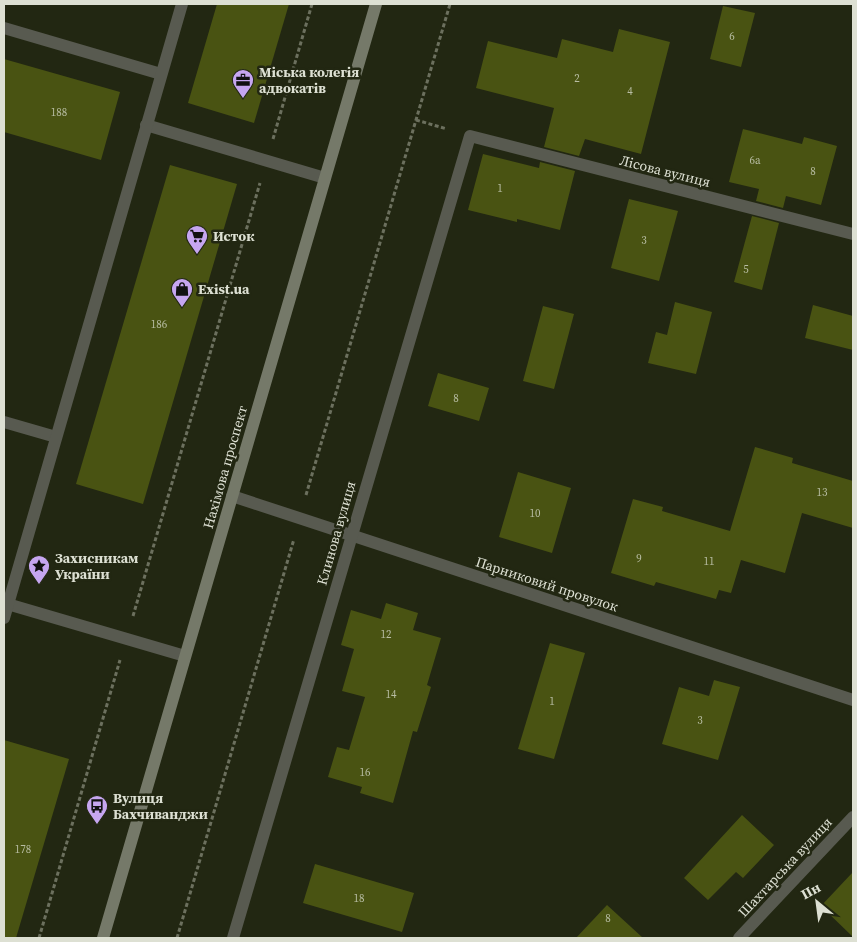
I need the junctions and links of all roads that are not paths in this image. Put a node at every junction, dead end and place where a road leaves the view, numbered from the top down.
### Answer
1 (182, 4) edge
2 (376, 4) edge
3 (4, 28) edge
4 (161, 74) junction
5 (146, 125) junction
6 (470, 136) joint
7 (325, 178) junction
8 (853, 234) edge
9 (4, 422) edge
10 (56, 437) junction
11 (232, 496) junction
12 (352, 535) junction
13 (6, 603) edge
14 (4, 618) edge
15 (185, 656) junction
16 (853, 700) edge
17 (853, 817) edge
18 (103, 938) edge
19 (233, 938) edge
20 (739, 938) edge

1 - 4 street
2 - 7 main road, Нахімова проспект
3 - 4 street
4 - 5 street
5 - 7 street
5 - 10 street
6 - 8 street, Лісова вулиця
6 - 12 street, Клинова вулиця
7 - 11 main road, Нахімова проспект
9 - 10 street
10 - 13 street
11 - 12 street, Парниковий провулок
11 - 15 main road, Нахімова проспект
12 - 16 street, Парниковий провулок
12 - 19 street, Клинова вулиця
13 - 14 street
13 - 15 street
15 - 18 main road, Нахімова проспект
17 - 20 street, Шахтарська вулиця

